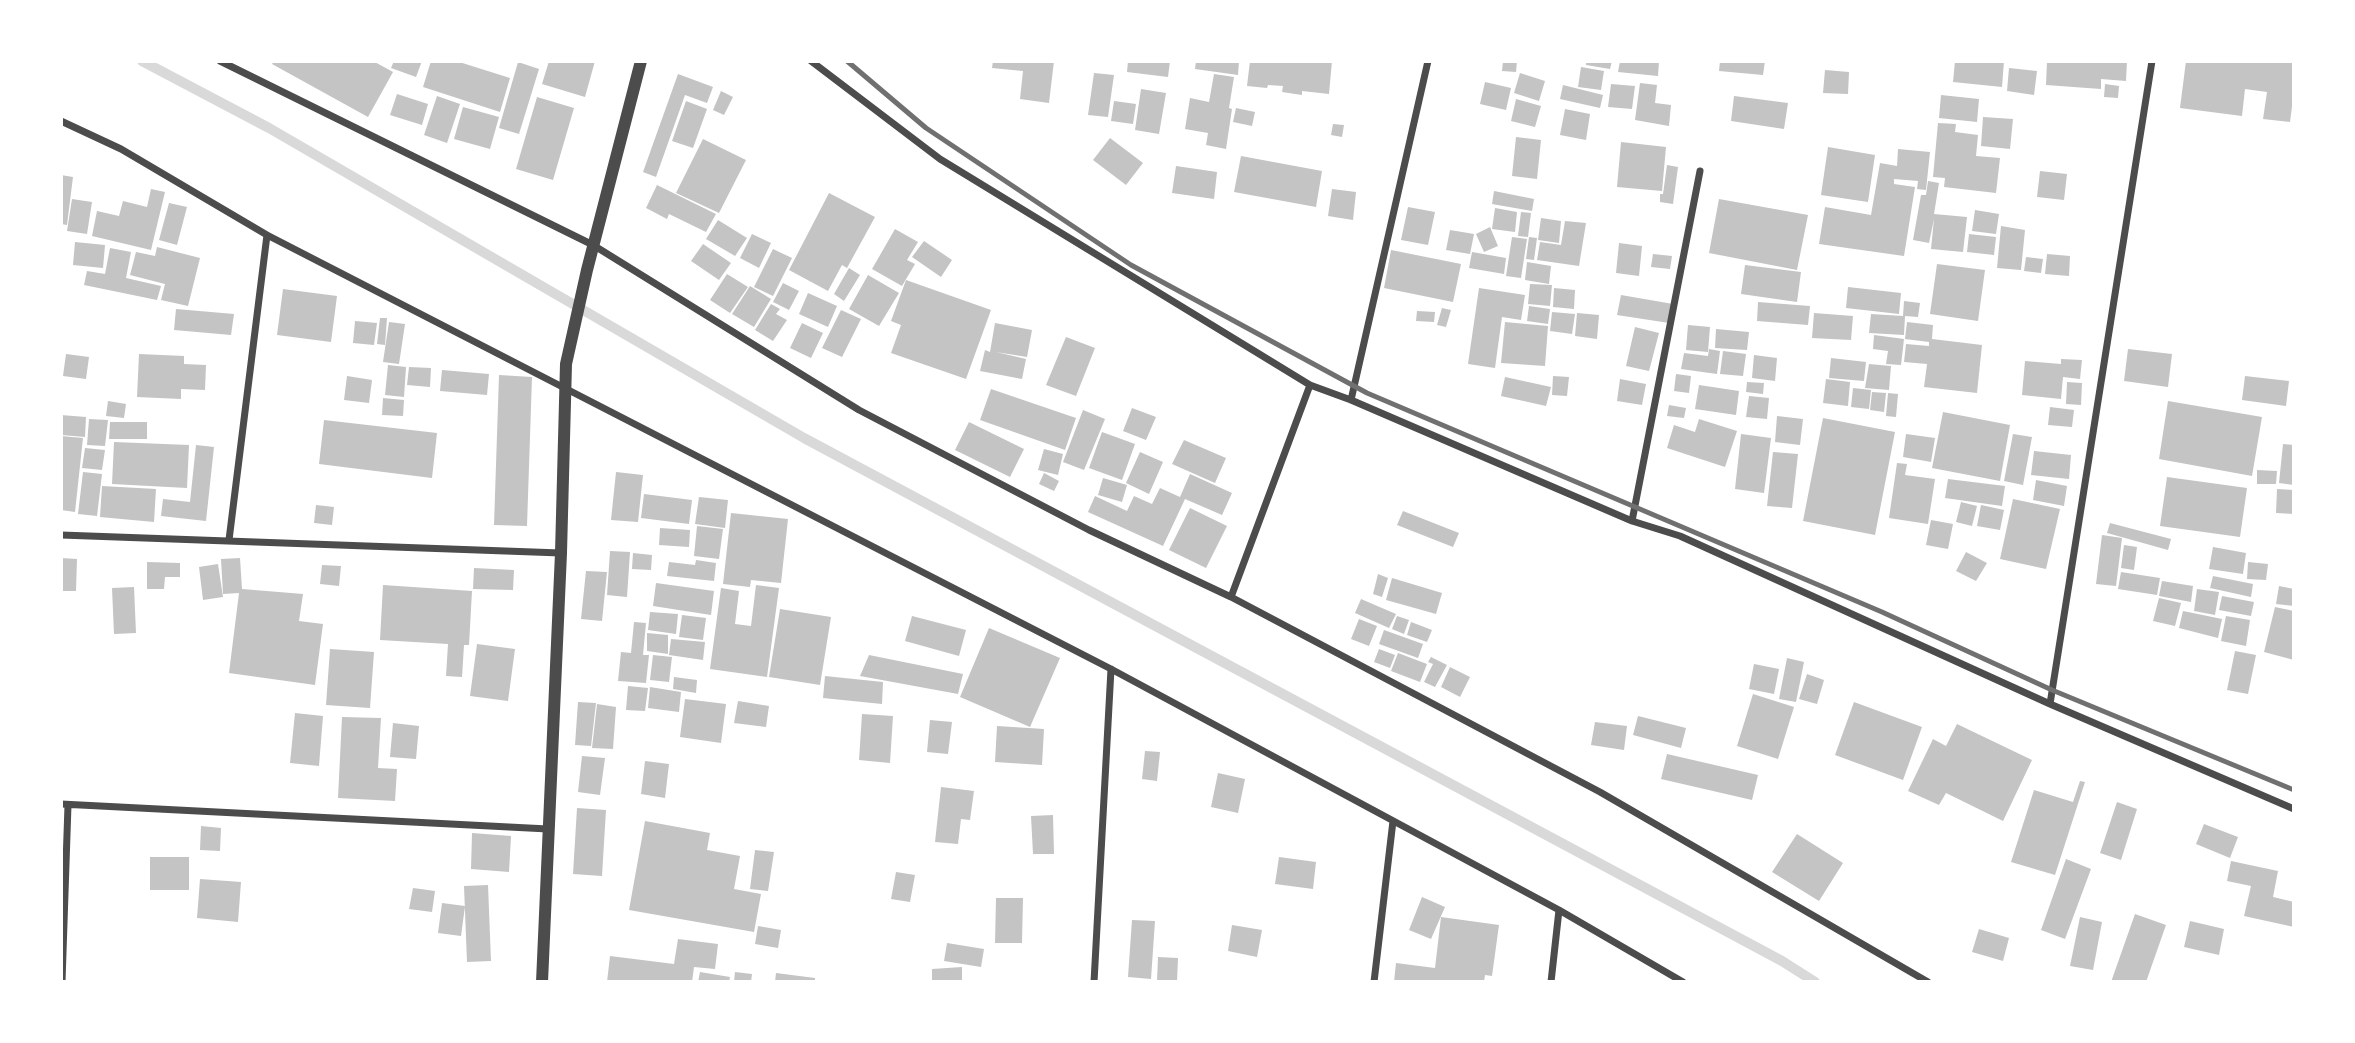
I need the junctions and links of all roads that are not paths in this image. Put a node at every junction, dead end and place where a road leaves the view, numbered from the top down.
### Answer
1 (220, 61) edge
2 (641, 61) edge
3 (811, 61) edge
4 (1429, 61) edge
5 (2152, 61) edge
6 (61, 121) edge
7 (1700, 171) dead end
8 (267, 235) junction
9 (593, 245) junction
10 (1310, 385) junction
11 (564, 387) junction
12 (1351, 400) junction
13 (1632, 521) junction
14 (61, 535) edge
15 (229, 540) junction
16 (561, 553) junction
17 (1231, 597) junction
18 (1111, 669) junction
19 (2050, 704) junction
20 (64, 805) edge
21 (2294, 809) edge
22 (1393, 821) junction
23 (548, 829) junction
24 (1559, 910) junction
25 (62, 982) edge
26 (542, 982) edge
27 (1094, 982) edge
28 (1374, 982) edge
29 (1551, 982) edge
30 (1683, 982) edge
31 (1928, 982) edge

1 - 9 street
2 - 9 street
3 - 10 street
4 - 12 street
5 - 19 street
6 - 8 street
7 - 13 street
8 - 11 street
8 - 15 street
9 - 11 street
9 - 17 street
10 - 12 street
10 - 17 street
11 - 16 street
11 - 18 street
12 - 13 street
13 - 19 street
14 - 15 street
15 - 16 street
16 - 23 street
17 - 31 street
18 - 22 street
18 - 27 street
19 - 21 street
20 - 23 street
20 - 25 street
22 - 24 street
22 - 28 street
23 - 26 street
24 - 29 street
24 - 30 street

